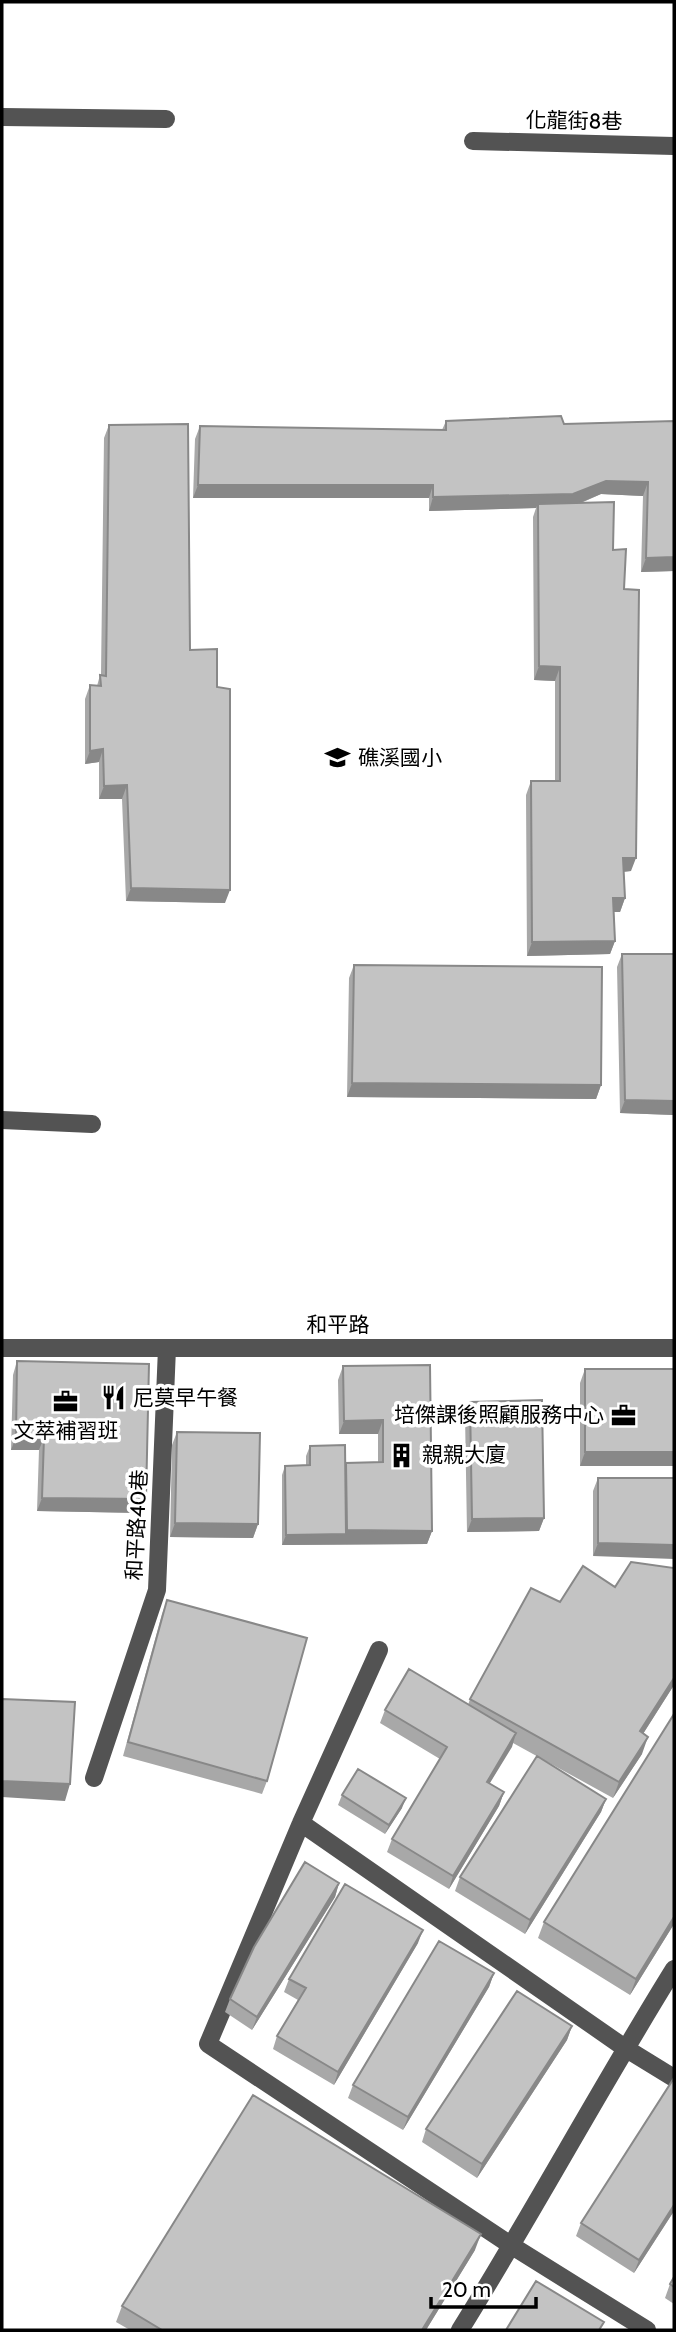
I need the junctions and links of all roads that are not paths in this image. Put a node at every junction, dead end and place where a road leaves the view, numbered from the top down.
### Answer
1 (2, 117) edge
2 (166, 119) dead end
3 (473, 141) dead end
4 (674, 146) edge
5 (2, 1120) edge
6 (92, 1124) dead end
7 (2, 1348) edge
8 (167, 1348) junction
9 (674, 1348) edge
10 (379, 1650) dead end
11 (94, 1778) dead end
12 (300, 1823) junction
13 (674, 1969) edge
14 (625, 2048) junction
15 (674, 2078) edge
16 (512, 2246) junction
17 (460, 2330) edge
18 (647, 2330) edge

1 - 2 street
3 - 4 street, 化龍街8巷
5 - 6 street
7 - 8 street, 和平路
8 - 9 street, 和平路
8 - 11 street, 和平路40巷
10 - 12 street
12 - 14 street
12 - 16 street
13 - 14 street
14 - 15 street
14 - 16 street
16 - 17 street
16 - 18 street

